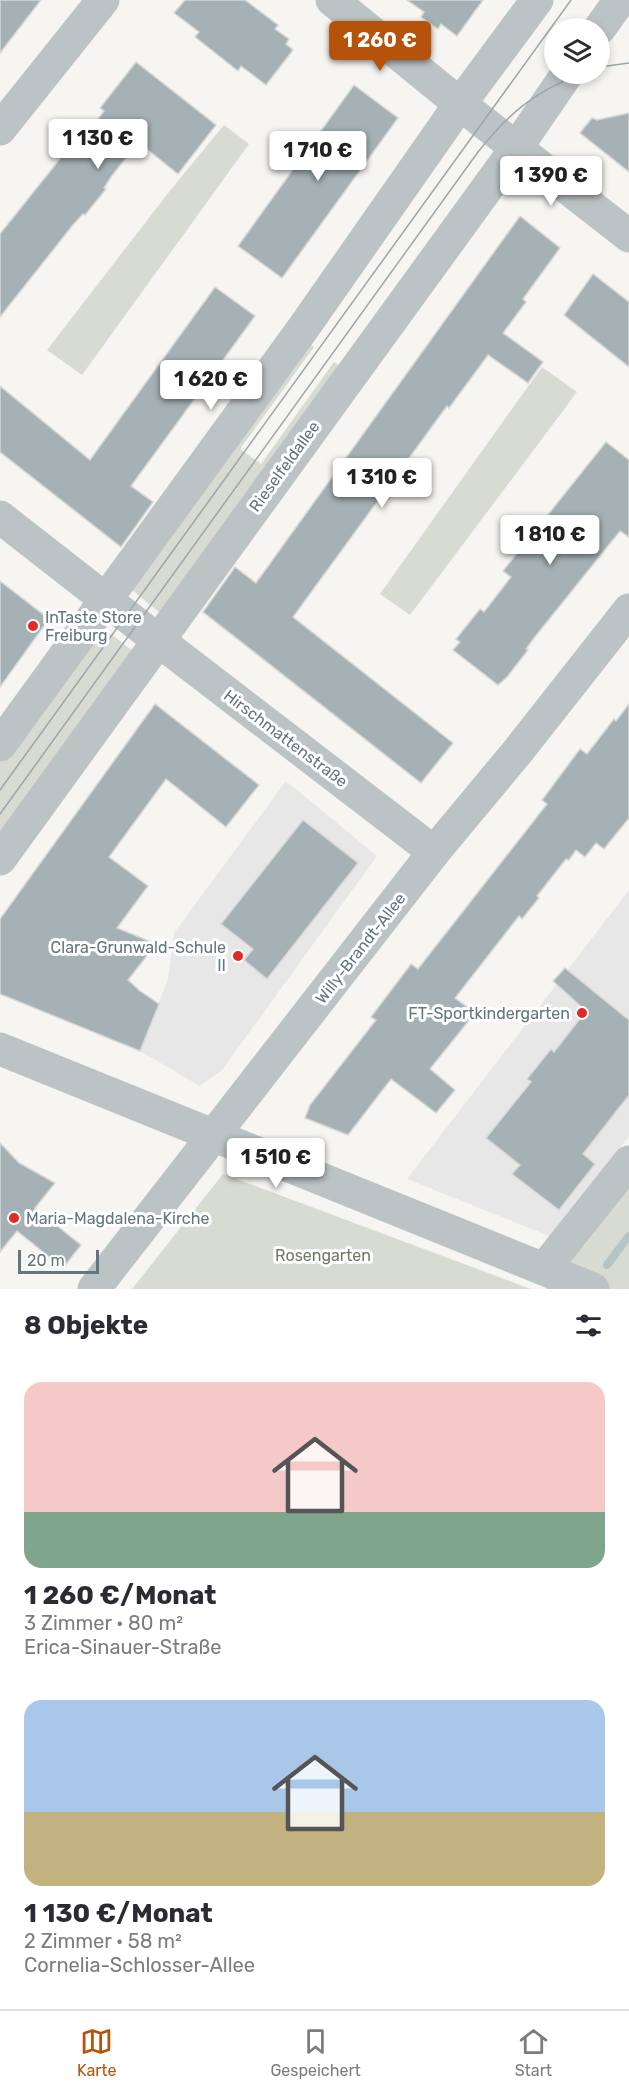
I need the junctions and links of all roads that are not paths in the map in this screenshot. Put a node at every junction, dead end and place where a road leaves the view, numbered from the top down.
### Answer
1 (103, 0) edge
2 (332, 0) edge
3 (537, 0) edge
4 (620, 0) edge
5 (607, 18) edge
6 (558, 84) edge
7 (460, 104) junction
8 (0, 129) edge
9 (506, 139) junction
10 (629, 236) edge
11 (0, 516) edge
12 (105, 600) junction
13 (629, 610) edge
14 (147, 632) junction
15 (0, 745) edge
16 (434, 852) junction
17 (0, 859) edge
18 (0, 1049) edge
19 (215, 1136) junction
20 (629, 1162) edge
21 (570, 1279) edge
22 (94, 1289) edge

1 - 8 street
2 - 7 street
3 - 7 street
4 - 5 street
6 - 9 street, Rieselfeldallee
7 - 9 street
7 - 12 street
9 - 10 street
9 - 14 street, Rieselfeldallee
11 - 12 street, Hirschmattenstraße
12 - 14 street, Hirschmattenstraße
12 - 15 street
13 - 16 street, Willy-Brandt-Allee
14 - 16 street, Hirschmattenstraße
14 - 17 street, Rieselfeldallee
16 - 19 street, Willy-Brandt-Allee
18 - 19 street
19 - 21 street
19 - 22 street, Willy-Brandt-Allee
20 - 21 street

